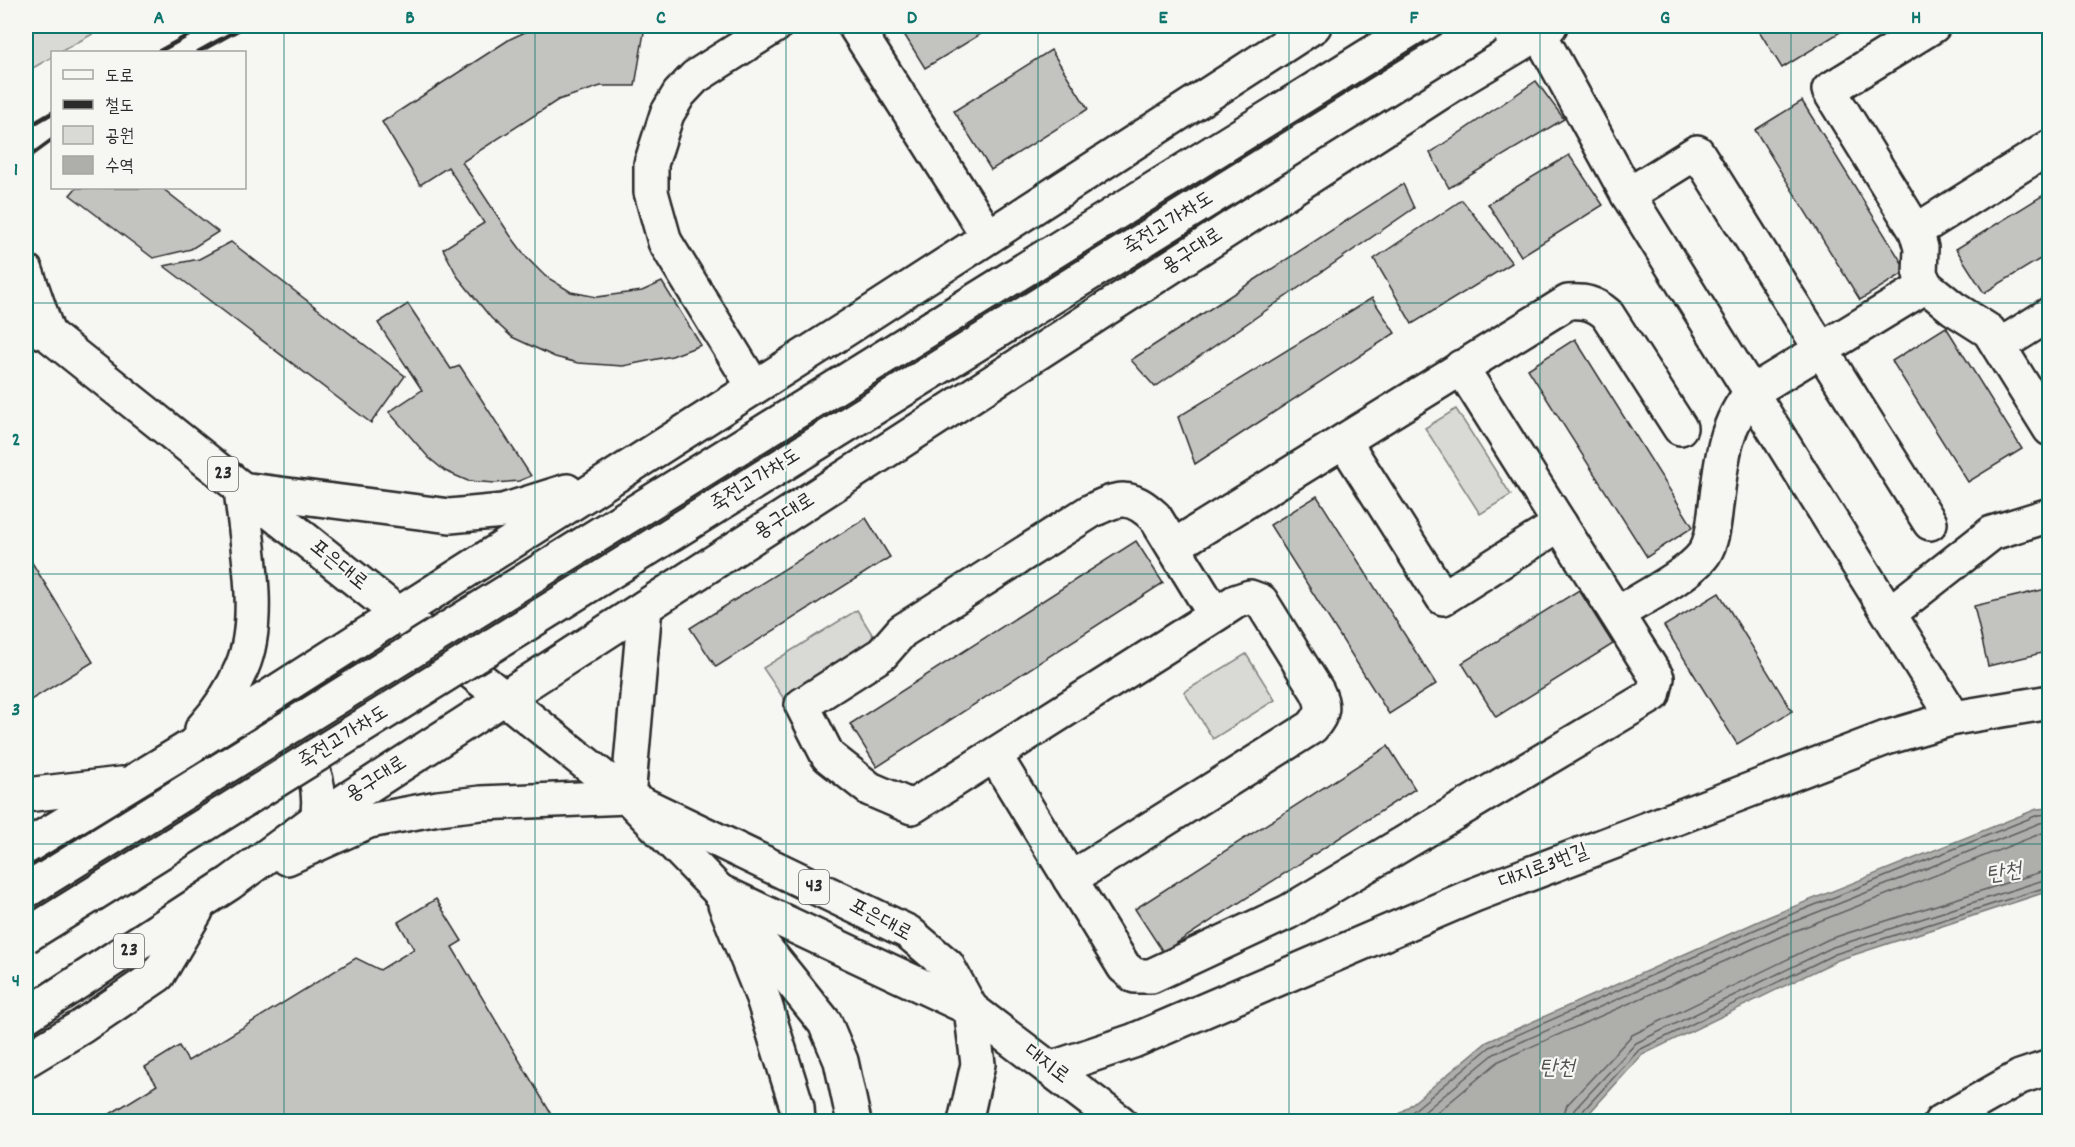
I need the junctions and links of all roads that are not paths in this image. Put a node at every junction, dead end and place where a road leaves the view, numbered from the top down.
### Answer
1 (775, 26) edge
2 (855, 26) edge
3 (1314, 26) edge
4 (1416, 26) edge
5 (1487, 26) edge
6 (1933, 26) edge
7 (1544, 29) edge
8 (2049, 147) edge
9 (1628, 195) junction
10 (1916, 231) junction
11 (988, 236) junction
12 (26, 271) edge
13 (1926, 286) junction
14 (2049, 314) edge
15 (33, 331) edge
16 (1999, 346) junction
17 (1821, 350) junction
18 (1461, 367) junction
19 (754, 387) junction
20 (1752, 392) junction
21 (2041, 395) edge
22 (1680, 428) dead end
23 (2049, 429) edge
24 (1344, 441) junction
25 (606, 480) junction
26 (242, 489) junction
27 (2049, 516) edge
28 (1930, 523) dead end
29 (1560, 524) junction
30 (1174, 546) junction
31 (645, 607) junction
32 (398, 613) junction
33 (1890, 613) junction
34 (1617, 614) junction
35 (1215, 615) junction
36 (505, 698) junction
37 (2049, 702) edge
38 (1954, 718) junction
39 (229, 721) junction
40 (185, 750) junction
41 (995, 756) junction
42 (129, 783) junction
43 (26, 795) edge
44 (628, 797) junction
45 (317, 819) junction
46 (26, 847) edge
47 (1070, 879) junction
48 (230, 883) junction
49 (26, 891) edge
50 (719, 891) junction
51 (201, 903) junction
52 (26, 936) edge
53 (971, 1009) junction
54 (26, 1016) edge
55 (26, 1060) edge
56 (2049, 1067) edge
57 (1050, 1068) junction
58 (798, 1122) edge
59 (854, 1122) edge
60 (965, 1122) edge
61 (1120, 1122) edge
62 (1941, 1122) edge

1 - 19 main road
2 - 11 main road
3 - 11 main road
4 - 49 main road, 죽전고가차도, bridge
5 - 52 main road, 죽전고가차도, bridge
6 - 10 main road
7 - 9 main road
7 - 31 main road, 용구대로
8 - 10 main road
9 - 17 main road
9 - 20 main road
10 - 13 main road
11 - 19 main road
12 - 15 main road, 포은대로 / 23
13 - 16 main road
13 - 17 main road
14 - 16 main road
15 - 26 main road, 포은대로 / 23
16 - 21 main road
17 - 20 main road
17 - 28 main road
18 - 22 main road
18 - 24 main road
18 - 29 main road
19 - 25 main road
20 - 33 main road
20 - 34 main road
21 - 23 main road
24 - 29 main road
24 - 30 main road
25 - 26 main road
25 - 32 main road
26 - 32 main road, 포은대로 / 23
26 - 40 main road
27 - 33 main road
29 - 34 main road
30 - 35 main road
30 - 41 main road
31 - 36 main road, 용구대로
31 - 44 main road
32 - 36 main road, 포은대로 / 23
32 - 39 main road
33 - 38 main road
34 - 47 main road
35 - 41 main road
35 - 47 main road
36 - 44 main road, 포은대로 / 43
36 - 45 main road, 용구대로 / 23
37 - 38 main road, 대지로3번길
38 - 57 main road, 대지로3번길
39 - 40 main road
39 - 45 main road
40 - 42 main road
41 - 47 main road
42 - 43 main road
42 - 46 main road
44 - 48 main road
44 - 50 main road, 포은대로 / 43
44 - 53 main road, 포은대로 / 43
45 - 48 main road, 용구대로 / 23
48 - 51 main road, 용구대로 / 23
50 - 53 main road
50 - 58 main road
50 - 59 main road, 포은대로 / 43
51 - 54 main road, 용구대로 / 23
51 - 55 main road
53 - 57 main road, 대지로
53 - 60 main road, 포은대로 / 43
56 - 62 main road
57 - 61 main road, 대지로

